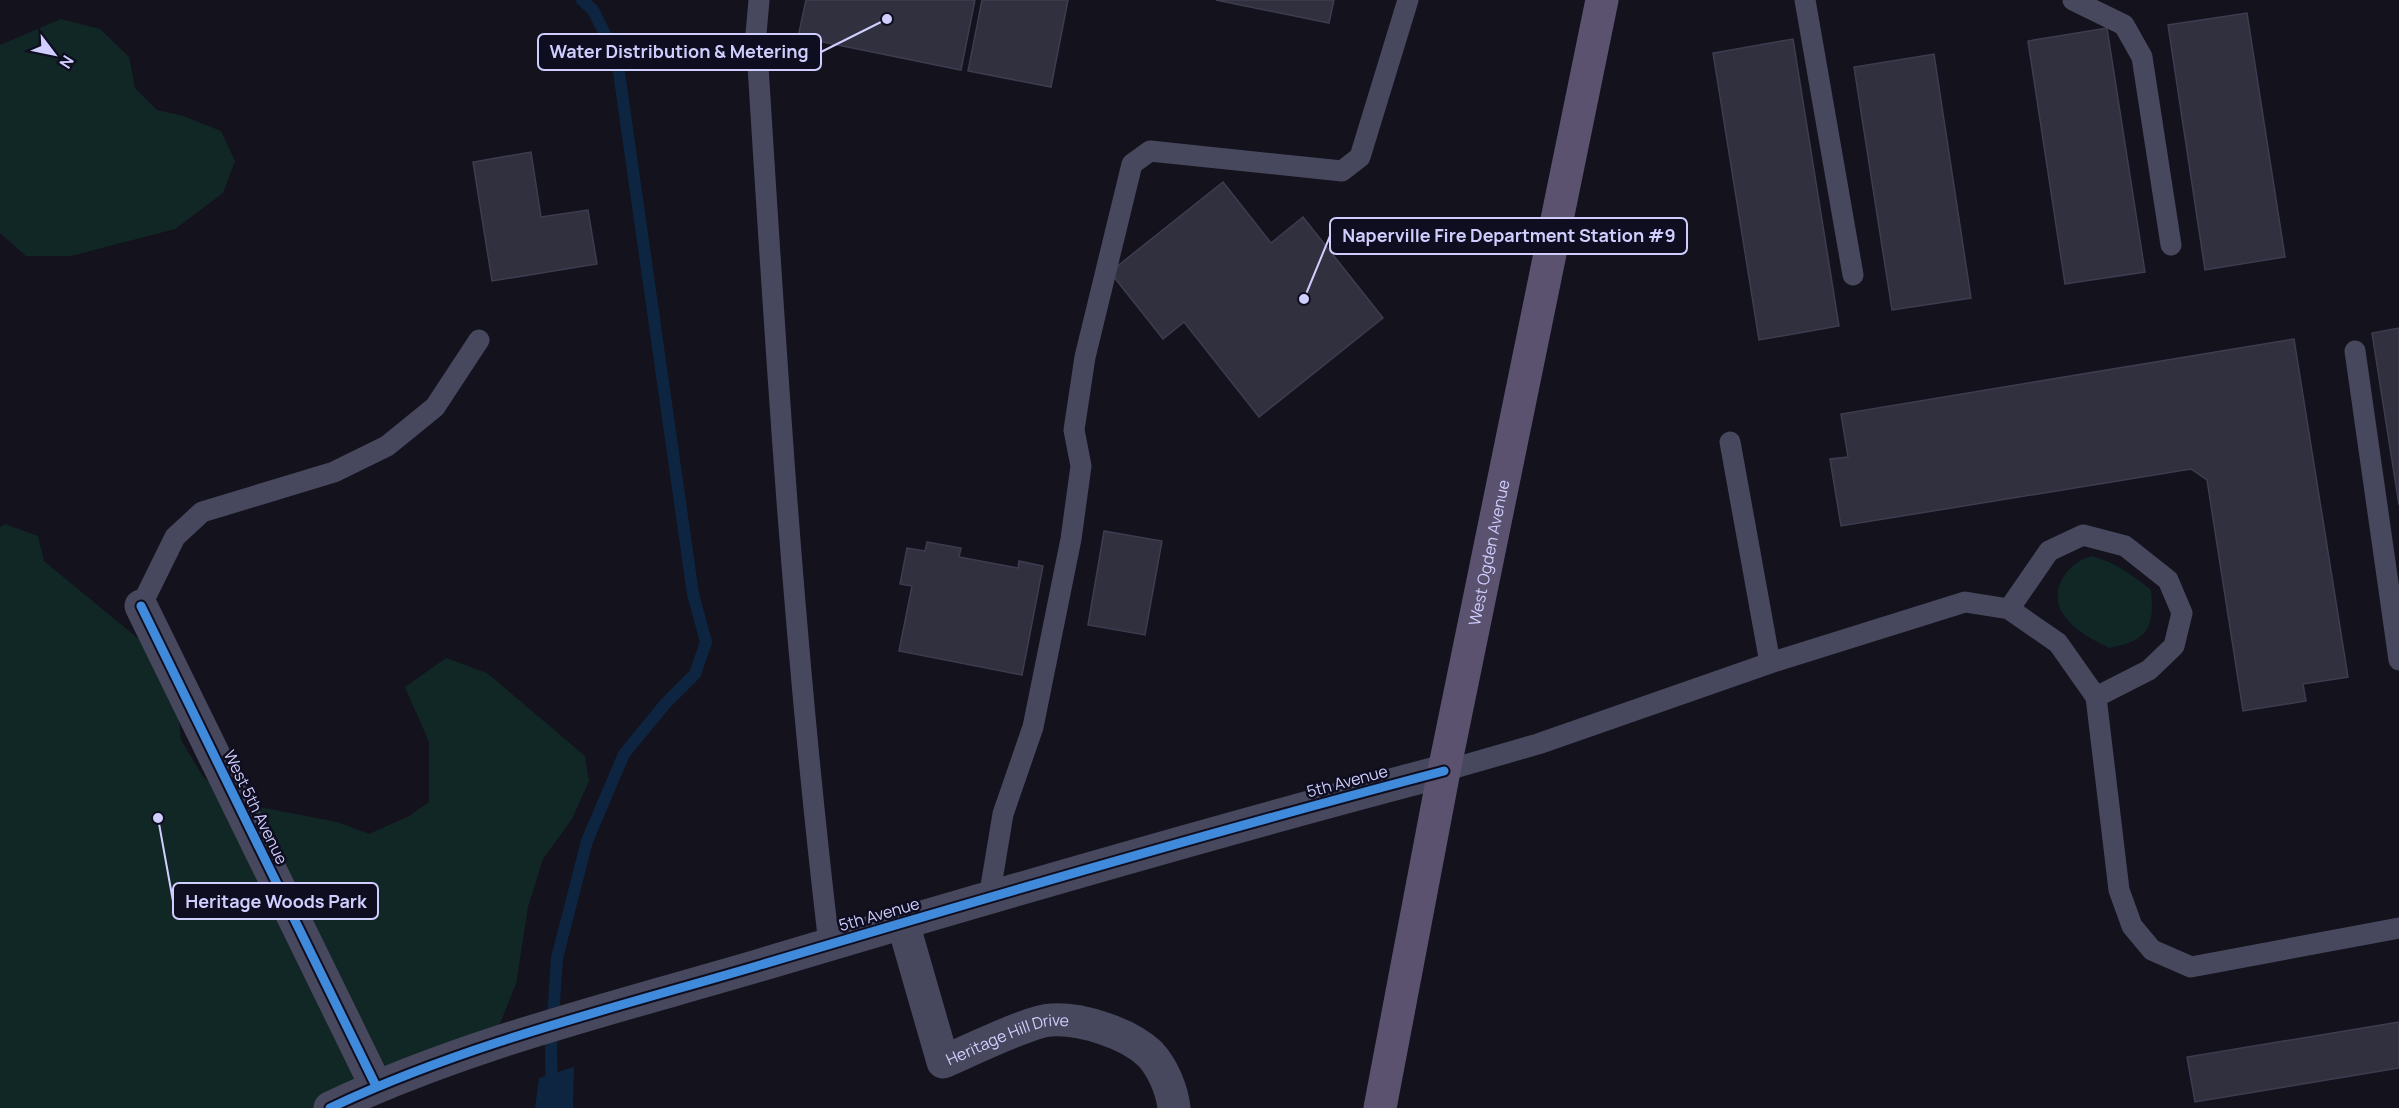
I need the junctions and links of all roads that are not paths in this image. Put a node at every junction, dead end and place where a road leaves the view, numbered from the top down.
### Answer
1 (759, 0) edge
2 (1408, 0) edge
3 (1602, 0) edge
4 (1805, 0) edge
5 (2073, 0) edge
6 (2171, 245) dead end
7 (1853, 275) dead end
8 (479, 340) dead end
9 (2355, 351) dead end
10 (1730, 442) dead end
11 (141, 606) joint
12 (2009, 609) junction
13 (2399, 660) edge
14 (1770, 663) junction
15 (2096, 697) junction
16 (1444, 771) junction
17 (989, 898) junction
18 (903, 922) junction
19 (2399, 928) edge
20 (829, 944) junction
21 (376, 1086) junction
22 (330, 1108) edge
23 (1174, 1108) edge
24 (1380, 1108) edge

1 - 20 lane
2 - 17 lane
3 - 16 main road, West Ogden Avenue
4 - 7 lane
5 - 6 lane
8 - 11 lane
9 - 13 lane
10 - 14 lane
11 - 21 street, West 5th Avenue
12 - 14 lane
12 - 15 lane
12 - 15 lane
14 - 16 lane
15 - 19 lane
16 - 17 street, 5th Avenue
16 - 24 main road, West Ogden Avenue
17 - 18 street, 5th Avenue
18 - 20 street, 5th Avenue
18 - 23 street, Heritage Hill Drive
20 - 21 street, 5th Avenue
21 - 22 street, 5th Avenue

